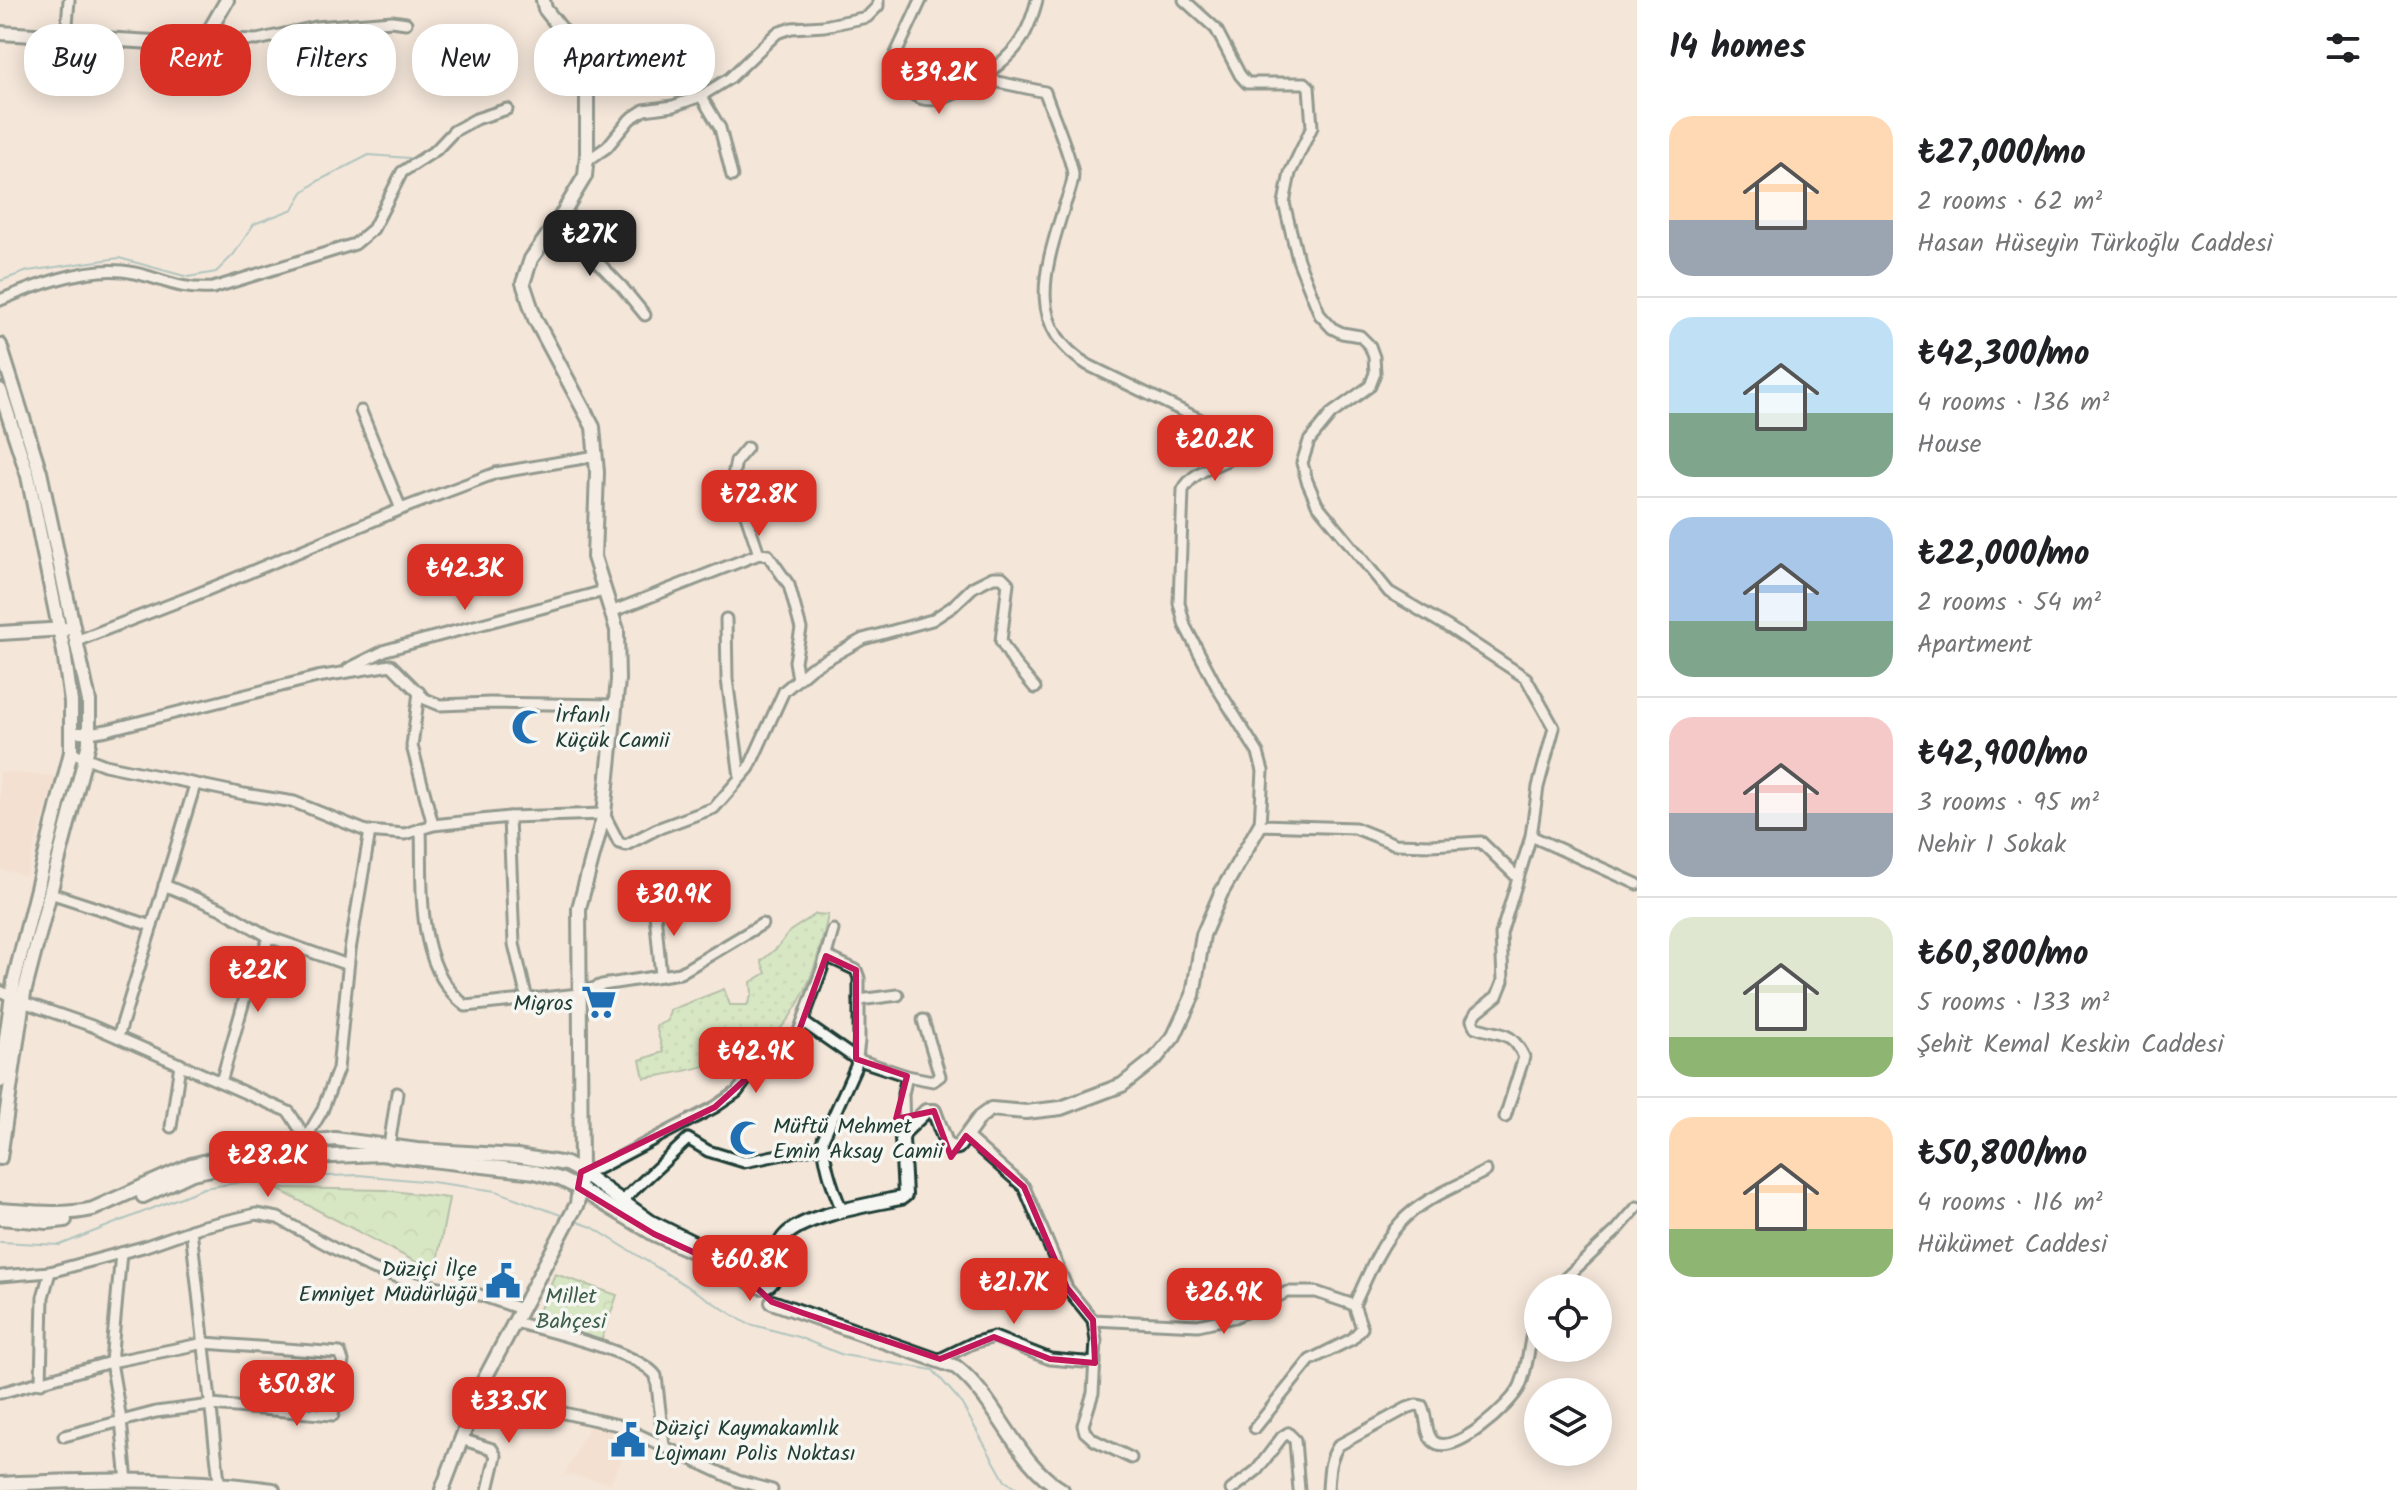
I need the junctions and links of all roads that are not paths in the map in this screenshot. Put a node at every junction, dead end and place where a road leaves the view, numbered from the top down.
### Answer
1 (69, 0) edge
2 (227, 0) edge
3 (543, 0) edge
4 (878, 0) edge
5 (921, 0) edge
6 (1037, 0) edge
7 (1184, 0) edge
8 (406, 23) dead end
9 (67, 24) edge
10 (213, 24) edge
11 (0, 33) edge
12 (24, 34) edge
13 (251, 40) edge
14 (979, 78) junction
15 (715, 87) edge
16 (701, 96) joint
17 (507, 109) dead end
18 (587, 161) junction
19 (732, 176) dead end
20 (558, 221) junction
21 (0, 300) edge
22 (645, 315) dead end
23 (0, 345) edge
24 (0, 390) edge
25 (361, 411) dead end
26 (747, 448) dead end
27 (596, 456) junction
28 (401, 509) junction
29 (759, 554) junction
30 (604, 591) junction
31 (611, 612) junction
32 (726, 619) dead end
33 (60, 628) junction
34 (0, 633) edge
35 (75, 635) junction
36 (340, 673) junction
37 (798, 679) junction
38 (1035, 688) dead end
39 (419, 692) junction
40 (616, 705) junction
41 (71, 732) junction
42 (89, 733) junction
43 (71, 752) junction
44 (86, 756) junction
45 (740, 777) junction
46 (195, 785) junction
47 (604, 814) junction
48 (509, 817) junction
49 (433, 825) junction
50 (1260, 825) junction
51 (421, 828) junction
52 (370, 831) junction
53 (1531, 836) junction
54 (1517, 877) junction
55 (1637, 884) edge
56 (164, 885) junction
57 (50, 893) junction
58 (654, 903) dead end
59 (762, 924) dead end
60 (152, 926) junction
61 (833, 930) dead end
62 (269, 937) junction
63 (826, 956) junction
64 (348, 965) junction
65 (661, 976) junction
66 (579, 994) junction
67 (898, 995) dead end
68 (12, 996) edge
69 (527, 999) junction
70 (859, 1000) junction
71 (923, 1020) dead end
72 (803, 1022) junction
73 (118, 1037) junction
74 (2, 1051) edge
75 (856, 1059) junction
76 (180, 1064) junction
77 (907, 1076) junction
78 (0, 1081) edge
79 (221, 1082) junction
80 (397, 1093) dead end
81 (1505, 1117) dead end
82 (171, 1127) dead end
83 (904, 1132) junction
84 (966, 1136) junction
85 (306, 1140) junction
86 (389, 1146) junction
87 (823, 1146) junction
88 (317, 1156) junction
89 (0, 1158) edge
90 (1486, 1171) dead end
91 (581, 1172) junction
92 (578, 1188) junction
93 (621, 1202) junction
94 (1637, 1207) edge
95 (0, 1210) edge
96 (842, 1210) junction
97 (0, 1218) edge
98 (191, 1230) junction
99 (121, 1253) junction
100 (776, 1253) junction
101 (759, 1264) junction
102 (50, 1272) junction
103 (1570, 1274) edge
104 (0, 1276) edge
105 (772, 1278) junction
106 (754, 1284) junction
107 (772, 1302) junction
108 (1354, 1305) junction
109 (521, 1309) junction
110 (1093, 1320) junction
111 (515, 1322) junction
112 (205, 1343) junction
113 (940, 1359) junction
114 (111, 1362) junction
115 (1525, 1362) edge
116 (1095, 1363) junction
117 (41, 1383) junction
118 (0, 1393) edge
119 (478, 1394) junction
120 (211, 1405) junction
121 (121, 1420) junction
122 (1255, 1428) dead end
123 (64, 1436) dead end
124 (461, 1439) junction
125 (664, 1446) junction
126 (1131, 1458) dead end
127 (0, 1484) edge
128 (120, 1485) edge
129 (29, 1486) edge
130 (165, 1486) edge
131 (219, 1486) edge
132 (447, 1489) edge
133 (273, 1490) edge
134 (488, 1490) edge
135 (772, 1490) edge
136 (1062, 1490) edge
137 (1231, 1490) edge
138 (1299, 1490) edge
139 (1328, 1490) edge

1 - 9 street
2 - 10 street
3 - 18 street
4 - 15 street
5 - 14 street
6 - 14 street
7 - 53 street
8 - 13 street
11 - 12 street
14 - 50 street
16 - 18 street
16 - 19 street
17 - 21 street
18 - 20 street
20 - 22 street
20 - 27 street
23 - 35 street
24 - 33 street
25 - 28 street
26 - 29 street
27 - 28 street
27 - 30 street
28 - 35 street
29 - 31 street
29 - 37 street
30 - 31 street
30 - 36 street
31 - 40 street
32 - 45 street
33 - 34 street
33 - 35 street
33 - 41 street
35 - 42 street
36 - 39 street
36 - 42 street
37 - 38 street
37 - 45 street
39 - 40 street
39 - 49 street
40 - 47 street
41 - 42 street
41 - 43 street
42 - 44 street
43 - 44 street
43 - 68 street
44 - 46 street
44 - 57 street
45 - 47 street
46 - 52 street
46 - 56 street
47 - 48 street
47 - 66 street
48 - 49 street
48 - 69 street
49 - 51 street
50 - 54 street
50 - 84 street
51 - 52 street
51 - 69 street
52 - 64 street
53 - 54 street
53 - 55 street
54 - 81 street
56 - 60 street
56 - 62 street
57 - 60 street
57 - 68 street
58 - 65 street
59 - 65 street
60 - 73 street
61 - 63 street
62 - 64 street
62 - 79 street
63 - 70 street
63 - 72 street
64 - 85 street
65 - 66 street
66 - 69 street
66 - 91 street
67 - 70 street
68 - 73 street
68 - 74 street
68 - 89 street
70 - 75 street
71 - 77 street
72 - 75 street
72 - 91 street
73 - 76 street
74 - 78 street
75 - 77 street
75 - 87 street
76 - 79 street
76 - 82 street
77 - 83 street
79 - 85 street
80 - 86 street
83 - 84 street
83 - 96 street
84 - 110 street
85 - 86 street
85 - 88 street
85 - 95 street
86 - 91 street
87 - 93 street
87 - 96 street
88 - 92 street
88 - 97 street
90 - 108 street
91 - 92 street
91 - 93 street
92 - 106 street
92 - 109 street
93 - 101 street
94 - 103 street
96 - 100 street
98 - 99 street
98 - 109 street
98 - 112 street
99 - 102 street
99 - 114 street
100 - 101 street
100 - 105 street
101 - 105 street
101 - 106 street
102 - 104 street
102 - 117 street
105 - 106 street
105 - 107 street
106 - 107 street
107 - 113 street
108 - 110 street
108 - 122 street
109 - 111 street
110 - 116 street
111 - 119 street
111 - 125 street
112 - 114 street
112 - 120 street
112 - 120 street
113 - 116 street
113 - 136 street
114 - 117 street
114 - 121 street
115 - 139 street
116 - 126 street
117 - 118 street
119 - 124 street
119 - 125 street
120 - 121 street
120 - 131 street
121 - 123 street
121 - 128 street
124 - 132 street
124 - 134 street
125 - 135 street
127 - 129 street
128 - 129 street
128 - 130 street
130 - 131 street
131 - 133 street
137 - 138 street

